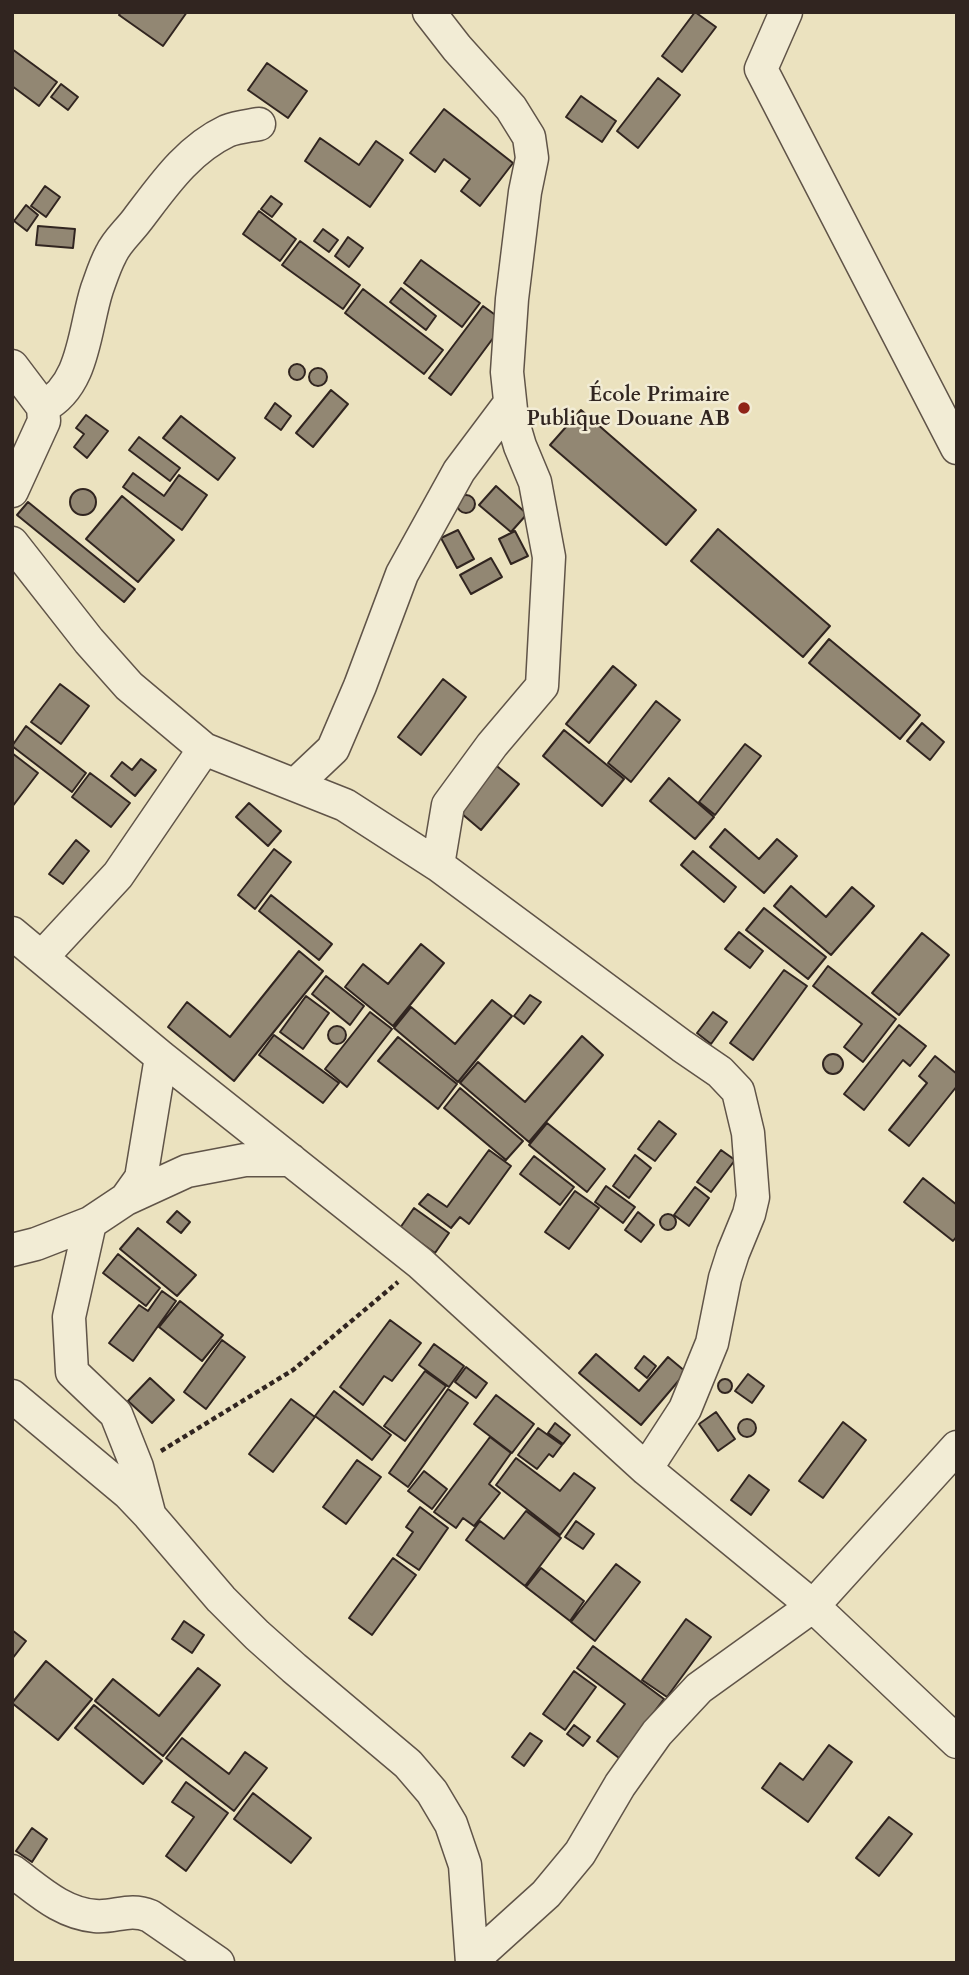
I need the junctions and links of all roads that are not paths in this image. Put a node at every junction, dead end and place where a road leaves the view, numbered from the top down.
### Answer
1 (429, 12) edge
2 (786, 12) edge
3 (259, 124) dead end
4 (12, 366) edge
5 (510, 403) junction
6 (43, 407) junction
7 (957, 448) edge
8 (12, 491) edge
9 (12, 543) edge
10 (204, 749) junction
11 (296, 784) junction
12 (438, 865) junction
13 (22, 946) edge
14 (161, 1057) junction
15 (291, 1160) junction
16 (126, 1199) junction
17 (90, 1223) junction
18 (12, 1250) edge
19 (12, 1396) edge
20 (957, 1447) edge
21 (646, 1469) junction
22 (149, 1515) junction
23 (813, 1606) junction
24 (957, 1742) edge
25 (12, 1871) edge
26 (473, 1962) edge
27 (218, 1963) edge

1 - 5 street
2 - 7 street
3 - 6 street
4 - 6 street
5 - 11 street
5 - 12 street
6 - 8 street
9 - 10 street
10 - 11 street
10 - 13 street
11 - 12 street
12 - 21 street
13 - 14 street
14 - 15 street
14 - 16 street
15 - 16 street
15 - 21 street
16 - 17 street
17 - 18 street
17 - 22 street
19 - 22 street
20 - 23 street
21 - 23 street
22 - 26 street
23 - 24 street
23 - 26 street
25 - 27 street

